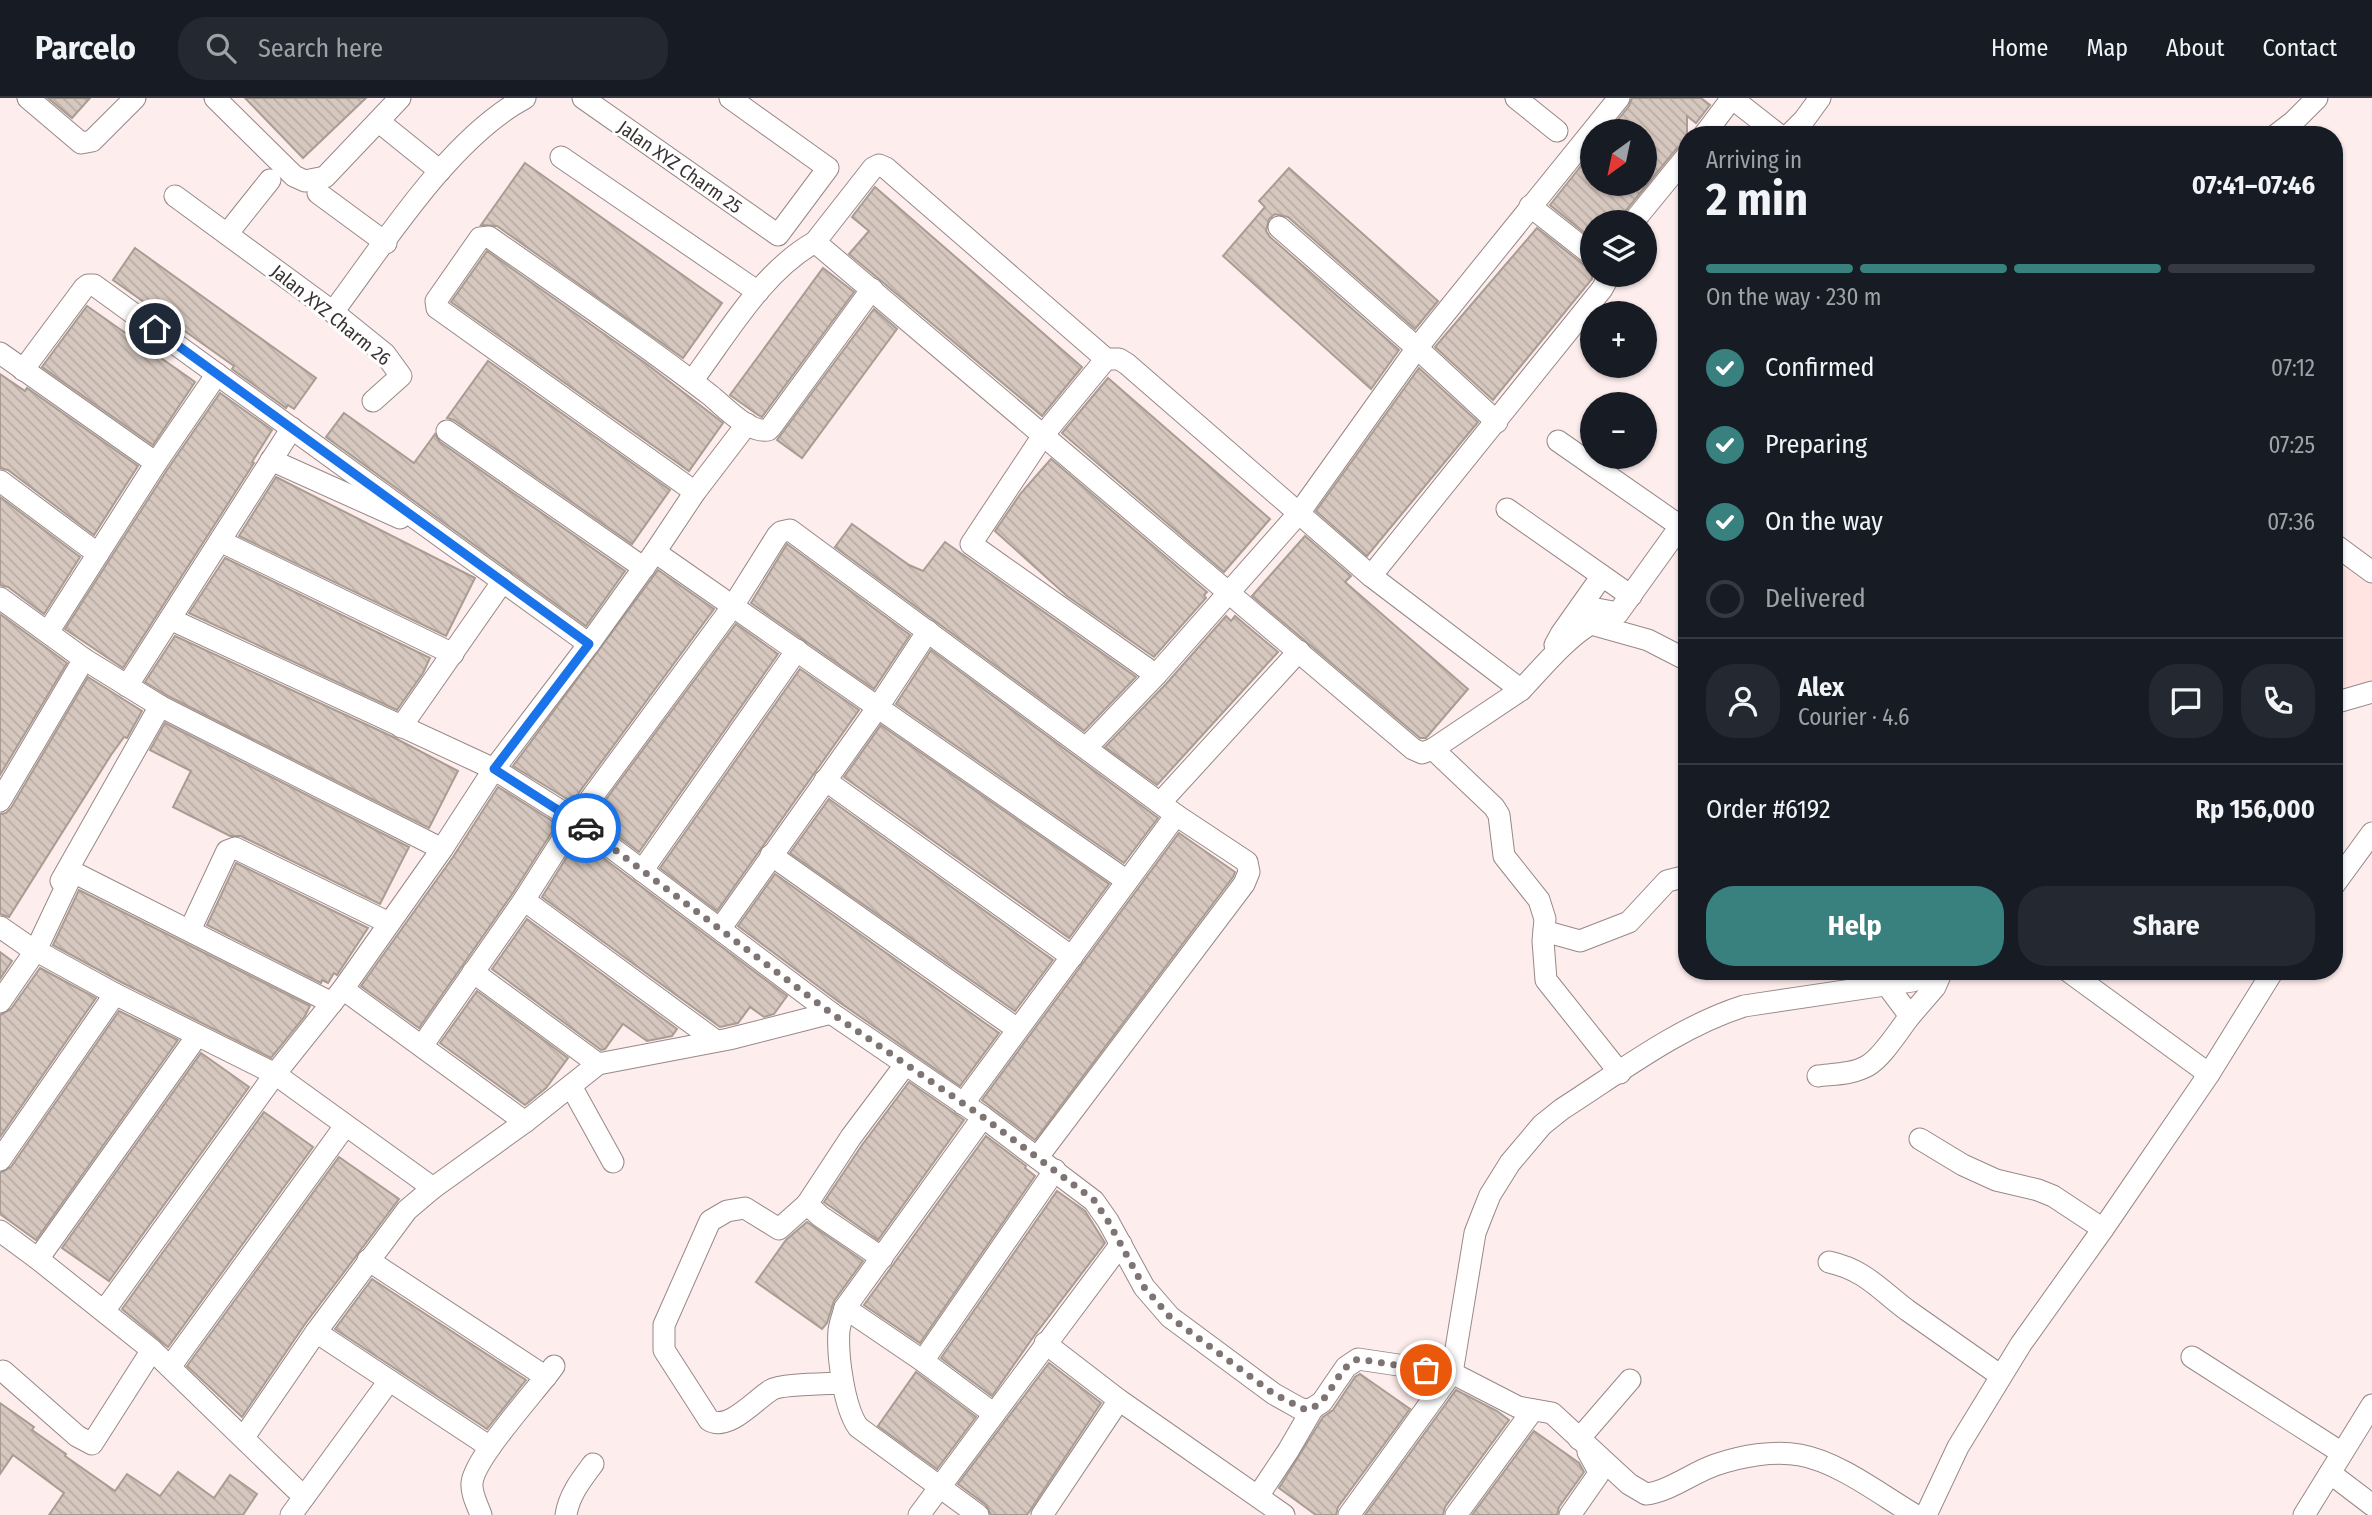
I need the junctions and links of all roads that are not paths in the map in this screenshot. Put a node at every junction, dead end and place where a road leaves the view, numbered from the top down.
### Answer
1 (28, 98) edge
2 (135, 98) edge
3 (400, 98) edge
4 (525, 98) edge
5 (583, 98) edge
6 (730, 98) edge
7 (1619, 98) edge
8 (1732, 98) edge
9 (1820, 98) edge
10 (2317, 98) edge
11 (228, 102) edge
12 (1530, 102) edge
13 (495, 104) edge
14 (383, 125) dead end
15 (1711, 126) edge
16 (1768, 126) edge
17 (1797, 126) edge
18 (2288, 126) edge
19 (1558, 131) dead end
20 (561, 157) dead end
21 (1678, 167) edge
22 (440, 171) junction
23 (270, 180) dead end
24 (318, 193) dead end
25 (175, 196) dead end
26 (1530, 206) junction
27 (1643, 210) edge
28 (1279, 227) dead end
29 (227, 234) junction
30 (815, 242) junction
31 (386, 243) junction
32 (1580, 246) edge
33 (1603, 287) edge
34 (872, 289) junction
35 (758, 292) junction
36 (333, 312) junction
37 (1417, 348) junction
38 (0, 353) edge
39 (1106, 359) junction
40 (23, 370) junction
41 (217, 374) junction
42 (692, 382) junction
43 (373, 401) dead end
44 (1497, 422) junction
45 (747, 424) junction
46 (292, 428) junction
47 (447, 431) dead end
48 (1044, 434) junction
49 (1558, 440) dead end
50 (271, 460) junction
51 (156, 463) junction
52 (0, 481) edge
53 (695, 492) junction
54 (1507, 509) dead end
55 (1299, 513) junction
56 (1678, 518) edge
57 (1678, 530) edge
58 (440, 536) junction
59 (220, 541) junction
60 (2343, 551) edge
61 (99, 554) junction
62 (650, 560) junction
63 (2372, 572) edge
64 (1371, 576) junction
65 (1602, 576) junction
66 (503, 581) junction
67 (1230, 592) junction
68 (1631, 596) junction
69 (733, 606) junction
70 (1581, 606) junction
71 (3, 607) edge
72 (170, 619) junction
73 (928, 631) junction
74 (48, 632) junction
75 (589, 644) junction
76 (797, 650) junction
77 (1299, 651) junction
78 (453, 654) junction
79 (1678, 655) edge
80 (85, 659) junction
81 (1547, 662) junction
82 (1156, 675) junction
83 (127, 685) junction
84 (1521, 690) junction
85 (2372, 692) edge
86 (2343, 700) edge
87 (160, 706) junction
88 (878, 707) junction
89 (401, 727) junction
90 (1086, 748) junction
91 (1433, 749) junction
92 (494, 769) junction
93 (825, 780) junction
94 (0, 801) edge
95 (1168, 809) junction
96 (575, 820) junction
97 (2372, 833) edge
98 (442, 849) junction
99 (771, 855) junction
100 (642, 872) junction
101 (2343, 873) edge
102 (1678, 878) edge
103 (1126, 881) junction
104 (524, 900) junction
105 (390, 923) junction
106 (0, 927) edge
107 (720, 929) junction
108 (190, 930) junction
109 (1544, 931) junction
110 (31, 947) junction
111 (1072, 957) junction
112 (473, 972) junction
113 (1909, 980) edge
114 (1937, 980) edge
115 (2080, 980) edge
116 (2267, 980) edge
117 (1886, 984) junction
118 (115, 995) junction
119 (338, 996) junction
120 (0, 1002) edge
121 (831, 1013) junction
122 (1910, 1016) junction
123 (1017, 1029) junction
124 (197, 1036) junction
125 (716, 1041) junction
126 (422, 1046) junction
127 (598, 1064) junction
128 (905, 1065) junction
129 (1619, 1073) junction
130 (275, 1074) junction
131 (2209, 1074) junction
132 (1818, 1076) dead end
133 (571, 1086) junction
134 (962, 1104) junction
135 (983, 1117) junction
136 (525, 1122) junction
137 (345, 1126) junction
138 (1920, 1139) dead end
139 (1037, 1157) junction
140 (0, 1160) edge
141 (613, 1162) dead end
142 (1055, 1170) junction
143 (433, 1188) junction
144 (807, 1204) junction
145 (2103, 1229) junction
146 (0, 1231) edge
147 (1121, 1244) junction
148 (882, 1258) junction
149 (38, 1259) junction
150 (368, 1260) junction
151 (1829, 1262) dead end
152 (845, 1308) junction
153 (104, 1311) junction
154 (316, 1332) junction
155 (1045, 1343) junction
156 (152, 1350) junction
157 (2192, 1357) dead end
158 (923, 1361) junction
159 (170, 1367) junction
160 (3, 1371) dead end
161 (1451, 1373) junction
162 (2001, 1376) junction
163 (1630, 1380) dead end
164 (389, 1381) junction
165 (842, 1382) junction
166 (1119, 1400) junction
167 (2372, 1405) edge
168 (1313, 1408) junction
169 (1533, 1410) junction
170 (994, 1414) junction
171 (244, 1437) junction
172 (1579, 1439) junction
173 (490, 1447) junction
174 (2342, 1453) junction
175 (593, 1464) dead end
176 (2330, 1473) junction
177 (940, 1489) junction
178 (1258, 1496) junction
179 (304, 1497) junction
180 (2372, 1505) edge
181 (291, 1515) edge
182 (481, 1515) edge
183 (566, 1515) edge
184 (919, 1515) edge
185 (978, 1515) edge
186 (1042, 1515) edge
187 (1284, 1515) edge
188 (1349, 1515) edge
189 (1456, 1515) edge
190 (1570, 1515) edge
191 (1914, 1515) edge
192 (1926, 1515) edge
193 (2304, 1515) edge

1 - 2 street
3 - 11 street
4 - 13 street
5 - 6 street, Jalan XYZ Charm 25
7 - 26 street
8 - 15 street
8 - 16 street
9 - 17 street
10 - 18 street
12 - 19 street
13 - 22 street
14 - 22 street
20 - 35 street
21 - 27 street
22 - 31 street
23 - 29 street
24 - 31 street
25 - 29 street, Jalan XYZ Charm 26
26 - 32 street
26 - 37 street
28 - 37 street
29 - 36 street, Jalan XYZ Charm 26
30 - 34 street
30 - 35 street
30 - 39 street
31 - 36 street
33 - 44 street
34 - 45 street
34 - 48 street
35 - 42 street
36 - 43 street, Jalan XYZ Charm 26
37 - 44 street
37 - 55 street
38 - 40 street
39 - 48 street
39 - 55 street
40 - 41 street
40 - 51 street
41 - 46 street
41 - 51 street
42 - 45 street
42 - 53 street
44 - 64 street
45 - 53 street
46 - 50 street
46 - 58 street
47 - 62 street
48 - 67 street
48 - 82 street
49 - 56 street
50 - 58 street
50 - 59 street
51 - 61 street
52 - 61 street
53 - 62 street
54 - 65 street
55 - 64 street
55 - 67 street
57 - 68 street
58 - 66 street
59 - 72 street
59 - 78 street
60 - 63 street
61 - 74 street
62 - 69 street
62 - 75 street
64 - 84 street
65 - 68 street
65 - 70 street
66 - 75 street
66 - 78 street
67 - 77 street
67 - 82 street
68 - 70 street
69 - 73 street
69 - 76 street
69 - 96 street
70 - 81 street
71 - 74 street
72 - 83 street
72 - 89 street
73 - 88 street
73 - 90 street
74 - 80 street
75 - 92 street
76 - 88 street
76 - 100 street
77 - 91 street
77 - 95 street
78 - 89 street
79 - 81 street
80 - 83 street
80 - 94 street
81 - 84 street
82 - 90 street
83 - 87 street
84 - 91 street
85 - 86 street
87 - 98 street
87 - 110 street
88 - 93 street
88 - 103 street
89 - 92 street
90 - 95 street
91 - 109 street
92 - 96 street
92 - 98 street
93 - 99 street
93 - 111 street
95 - 103 street
95 - 139 street
96 - 100 street
96 - 104 street
97 - 101 street
98 - 105 street
99 - 107 street
99 - 123 street
100 - 107 street
102 - 109 street
103 - 111 street
104 - 112 street
104 - 125 street
105 - 108 street
105 - 119 street
106 - 110 street
107 - 121 street
108 - 110 street
108 - 119 street
109 - 129 street
110 - 118 street
110 - 120 street
111 - 123 street
112 - 126 street
112 - 127 street
113 - 117 street
114 - 122 street
115 - 131 street
116 - 131 street
117 - 122 street
117 - 129 street
118 - 124 street
118 - 140 street
119 - 126 street
119 - 130 street
121 - 125 street
121 - 128 street
122 - 132 street
123 - 134 street
124 - 130 street
124 - 149 street
125 - 127 street
126 - 136 street
127 - 133 street
128 - 134 street
128 - 144 street
129 - 161 street
130 - 137 street
130 - 153 street
131 - 145 street
133 - 136 street
133 - 141 street
134 - 135 street
135 - 139 street
135 - 148 street
136 - 143 street
137 - 143 street
137 - 159 street
138 - 145 street
139 - 142 street
142 - 147 street
142 - 158 street
143 - 150 street
144 - 148 street
144 - 165 street
145 - 162 street
146 - 149 street
147 - 155 street
147 - 168 street
148 - 152 street
149 - 153 street
150 - 154 street
150 - 173 street
151 - 162 street
152 - 158 street
152 - 165 street
153 - 156 street
154 - 164 street
154 - 171 street
155 - 166 street
155 - 170 street
156 - 159 street
156 - 160 street
157 - 174 street
158 - 170 street
159 - 171 street
161 - 168 street
161 - 169 street
161 - 188 street
162 - 192 street
163 - 172 street
164 - 173 street
164 - 179 street
165 - 177 street
166 - 178 street
166 - 186 street
167 - 174 street
168 - 178 street
169 - 172 street
169 - 189 street
170 - 177 street
171 - 179 street
172 - 190 street
172 - 191 street
173 - 182 street
174 - 176 street
175 - 183 street
176 - 180 street
176 - 193 street
177 - 184 street
177 - 185 street
178 - 187 street
179 - 181 street

